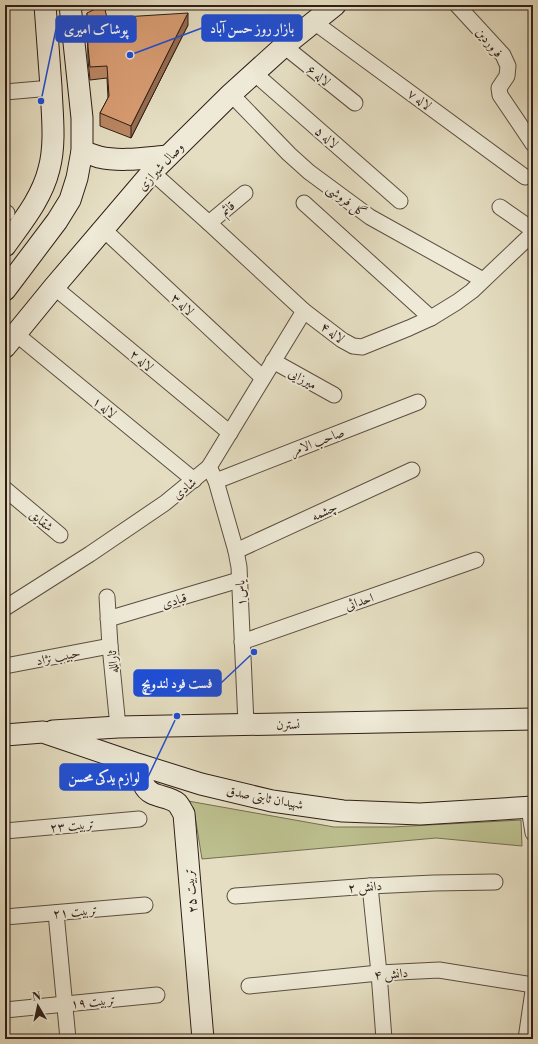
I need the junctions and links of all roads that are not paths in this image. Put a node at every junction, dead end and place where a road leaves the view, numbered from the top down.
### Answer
1 (45, 5) edge
2 (70, 5) edge
3 (335, 5) edge
4 (458, 5) edge
5 (314, 22) junction
6 (284, 46) junction
7 (254, 73) junction
8 (51, 88) junction
9 (5, 92) edge
10 (231, 94) junction
11 (355, 103) dead end
12 (533, 144) edge
13 (82, 151) junction
14 (168, 156) junction
15 (152, 172) junction
16 (525, 177) dead end
17 (245, 193) dead end
18 (400, 201) dead end
19 (304, 203) dead end
20 (500, 207) dead end
21 (209, 223) junction
22 (103, 230) junction
23 (533, 232) edge
24 (5, 246) edge
25 (483, 280) junction
26 (54, 287) junction
27 (5, 290) edge
28 (304, 311) junction
29 (431, 318) junction
30 (10, 341) edge
31 (273, 362) junction
32 (263, 378) junction
33 (334, 395) dead end
34 (418, 402) dead end
35 (230, 433) junction
36 (209, 467) junction
37 (412, 470) dead end
38 (194, 480) junction
39 (216, 480) junction
40 (5, 489) edge
41 (60, 535) dead end
42 (236, 551) junction
43 (476, 560) dead end
44 (239, 580) junction
45 (107, 597) dead end
46 (5, 608) edge
47 (108, 619) junction
48 (242, 642) junction
49 (110, 646) junction
50 (5, 666) edge
51 (533, 719) edge
52 (246, 724) junction
53 (118, 727) junction
54 (43, 732) junction
55 (5, 735) edge
56 (142, 766) junction
57 (531, 807) edge
58 (138, 819) dead end
59 (5, 831) edge
60 (533, 833) edge
61 (495, 882) dead end
62 (370, 886) junction
63 (235, 896) dead end
64 (145, 905) dead end
65 (56, 913) junction
66 (5, 918) edge
67 (379, 973) junction
68 (533, 985) edge
69 (249, 986) dead end
70 (533, 991) edge
71 (157, 995) dead end
72 (64, 1004) junction
73 (5, 1010) edge
74 (68, 1039) edge
75 (203, 1039) edge
76 (384, 1039) edge
77 (526, 1039) edge

1 - 8 street
2 - 13 street
3 - 5 street, وصال شیرازی
4 - 12 street, فروردین
5 - 6 street, وصال شیرازی
5 - 16 street, لاله ۷
6 - 7 street, وصال شیرازی
6 - 11 street, لاله ۶
7 - 10 street, وصال شیرازی
7 - 18 street, لاله ۵
8 - 9 street
8 - 24 street
10 - 14 street, وصال شیرازی
10 - 25 street, گل فروشی
13 - 14 street
13 - 27 street
14 - 15 street, وصال شیرازی
15 - 21 street, لاله ۴
15 - 22 street, وصال شیرازی
17 - 21 street, قائم
19 - 29 street
20 - 23 street
21 - 28 street, لاله ۴
22 - 26 street, وصال شیرازی
22 - 32 street, لاله ۳
23 - 25 street, لاله ۴
25 - 29 street, لاله ۴
26 - 30 street, وصال شیرازی
26 - 35 street, لاله ۲
28 - 29 street, لاله ۴
28 - 31 street, شادی
30 - 38 street, لاله ۱
31 - 32 street, شادی
31 - 33 street, میرزایی
32 - 35 street, شادی
34 - 39 street, صاحب الامر
35 - 36 street, شادی
36 - 38 street, شادی
36 - 39 street, یاس۱
37 - 42 street, چشمه
38 - 46 street, شادی
39 - 42 street, یاس۱
40 - 41 street, شقایق
42 - 44 street, یاس۱
43 - 48 street, احداثی
44 - 47 street, قبادی
44 - 48 street, یاس۱
45 - 47 street, ثارالله
47 - 49 street, ثارالله
48 - 52 street, یاس۱
49 - 50 street, حبیب نژاد
49 - 53 street, ثارالله
51 - 52 street, نسترن
52 - 53 street, نسترن
53 - 54 street, نسترن
54 - 55 street, شهیدان ثابتی صدق
54 - 56 street, شهیدان ثابتی صدق
56 - 57 street, شهیدان ثابتی صدق
56 - 75 street, تربیت ۲۵
57 - 60 street
58 - 59 street, تربیت ۲۳
61 - 62 street, دانش ۲
62 - 63 street, دانش ۲
62 - 67 street
64 - 65 street, تربیت ۲۱
65 - 66 street, تربیت ۲۱
65 - 72 street
67 - 68 street, دانش ۴
67 - 69 street, دانش ۴
67 - 76 street
70 - 77 street
71 - 72 street, تربیت ۱۹
72 - 73 street, تربیت ۱۹
72 - 74 street

